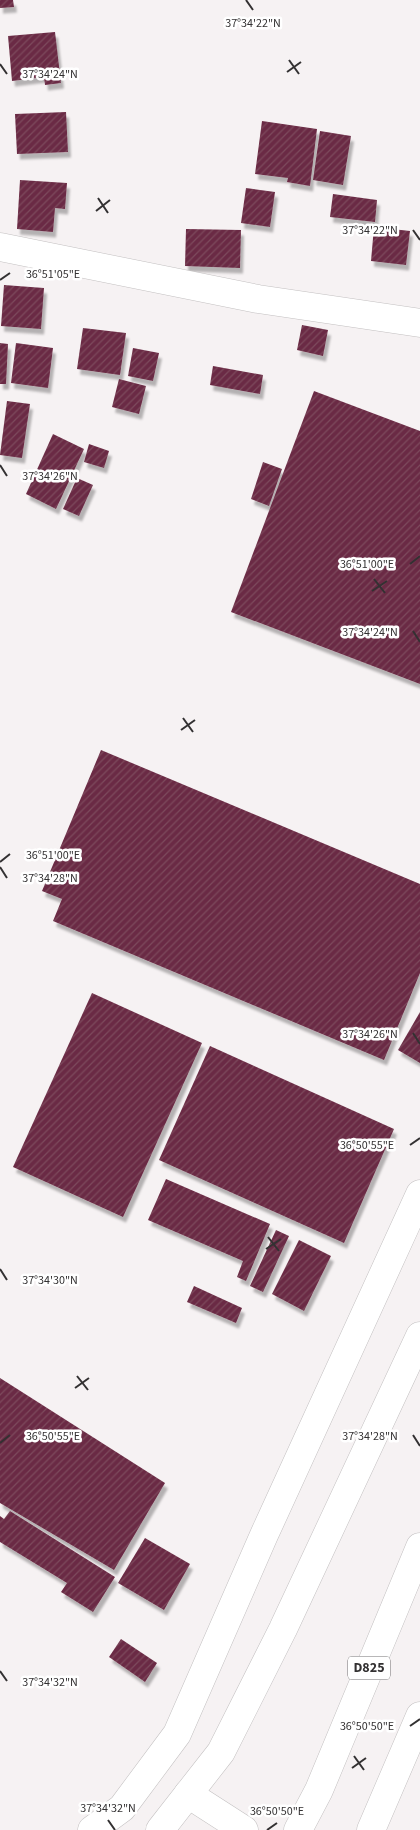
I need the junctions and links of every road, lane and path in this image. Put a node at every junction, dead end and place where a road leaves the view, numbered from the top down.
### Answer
1 (0, 248) edge
2 (420, 324) edge
3 (420, 1194) edge
4 (420, 1336) edge
5 (420, 1547) edge
6 (420, 1716) edge
7 (188, 1794) junction
8 (92, 1830) edge
9 (160, 1830) edge
10 (244, 1830) edge
11 (298, 1830) edge
12 (371, 1830) edge

1 - 2 main road
3 - 8 main road
4 - 7 main road
5 - 11 main road, D825
6 - 12 main road
7 - 9 main road
7 - 10 main road

